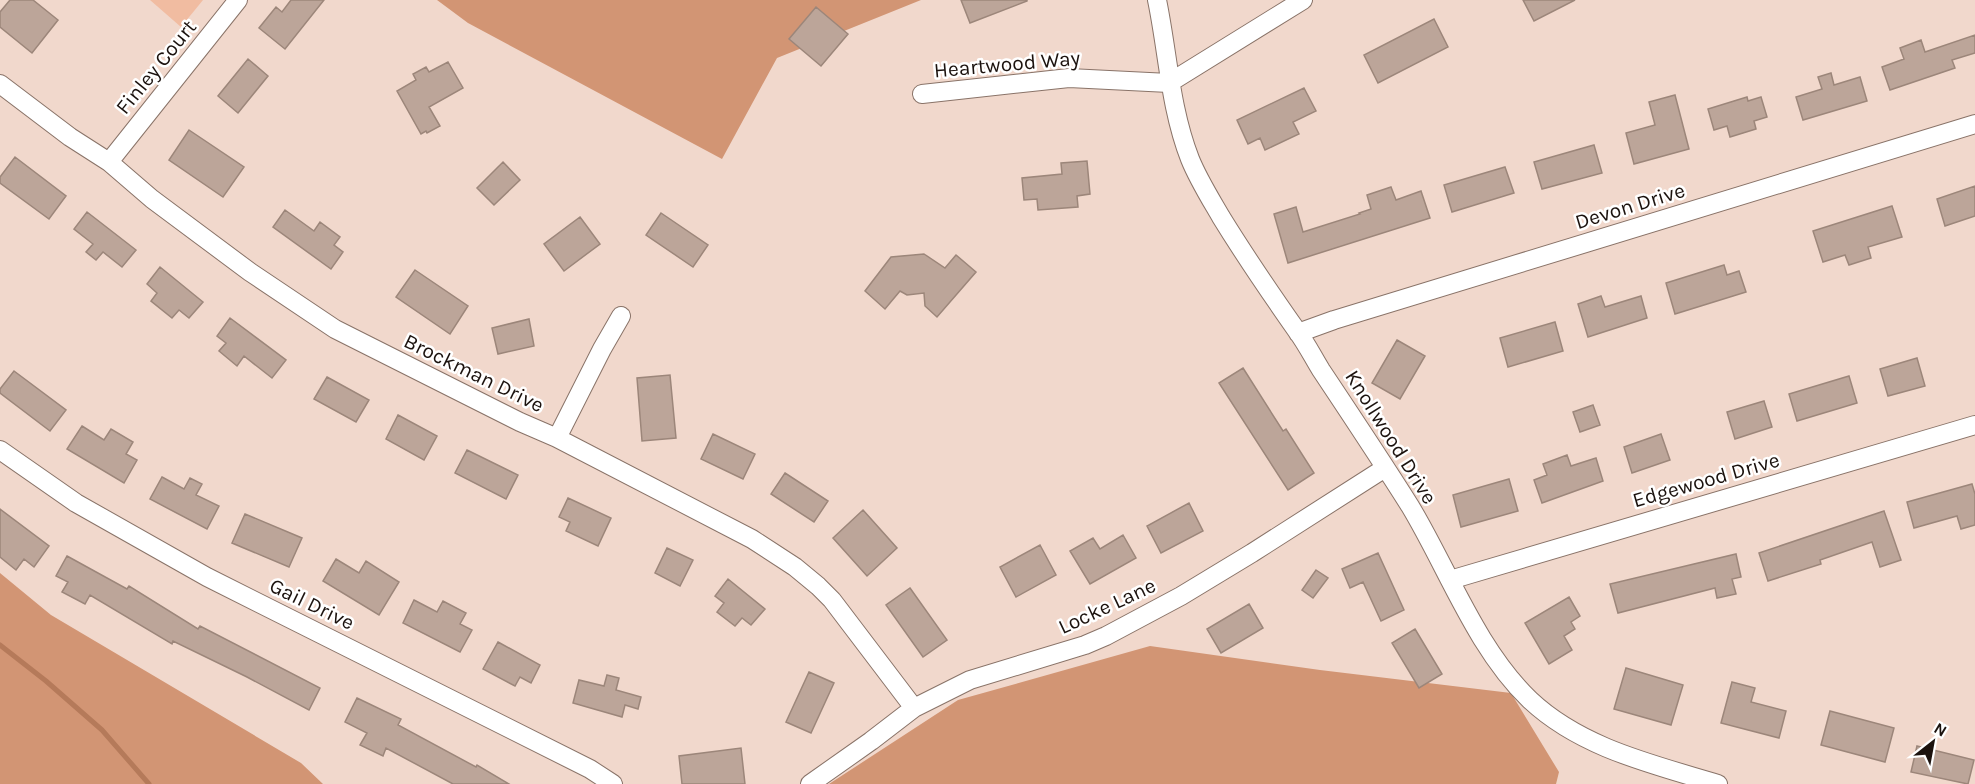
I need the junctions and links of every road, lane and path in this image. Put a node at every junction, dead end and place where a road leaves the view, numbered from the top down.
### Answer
1 (238, 0) edge
2 (1157, 0) edge
3 (1303, 0) edge
4 (1169, 83) junction
5 (0, 84) edge
6 (922, 94) dead end
7 (1975, 124) edge
8 (109, 162) junction
9 (621, 316) dead end
10 (1298, 333) junction
11 (1975, 425) edge
12 (557, 438) junction
13 (0, 450) edge
14 (1385, 468) junction
15 (1450, 580) junction
16 (914, 708) junction
17 (613, 784) edge
18 (810, 784) edge
19 (1718, 784) edge

1 - 8 street, Finley Court
2 - 4 street, Knollwood Drive
3 - 4 street
4 - 6 street, Heartwood Way
4 - 10 street, Knollwood Drive
5 - 8 street, Brockman Drive
7 - 10 street, Devon Drive
8 - 12 street, Brockman Drive
9 - 12 street
10 - 14 street, Knollwood Drive
11 - 15 street, Edgewood Drive
12 - 16 street, Brockman Drive
13 - 17 street, Gail Drive
14 - 15 street, Knollwood Drive
14 - 16 street, Locke Lane
15 - 19 street, Knollwood Drive
16 - 18 street, Locke Lane

